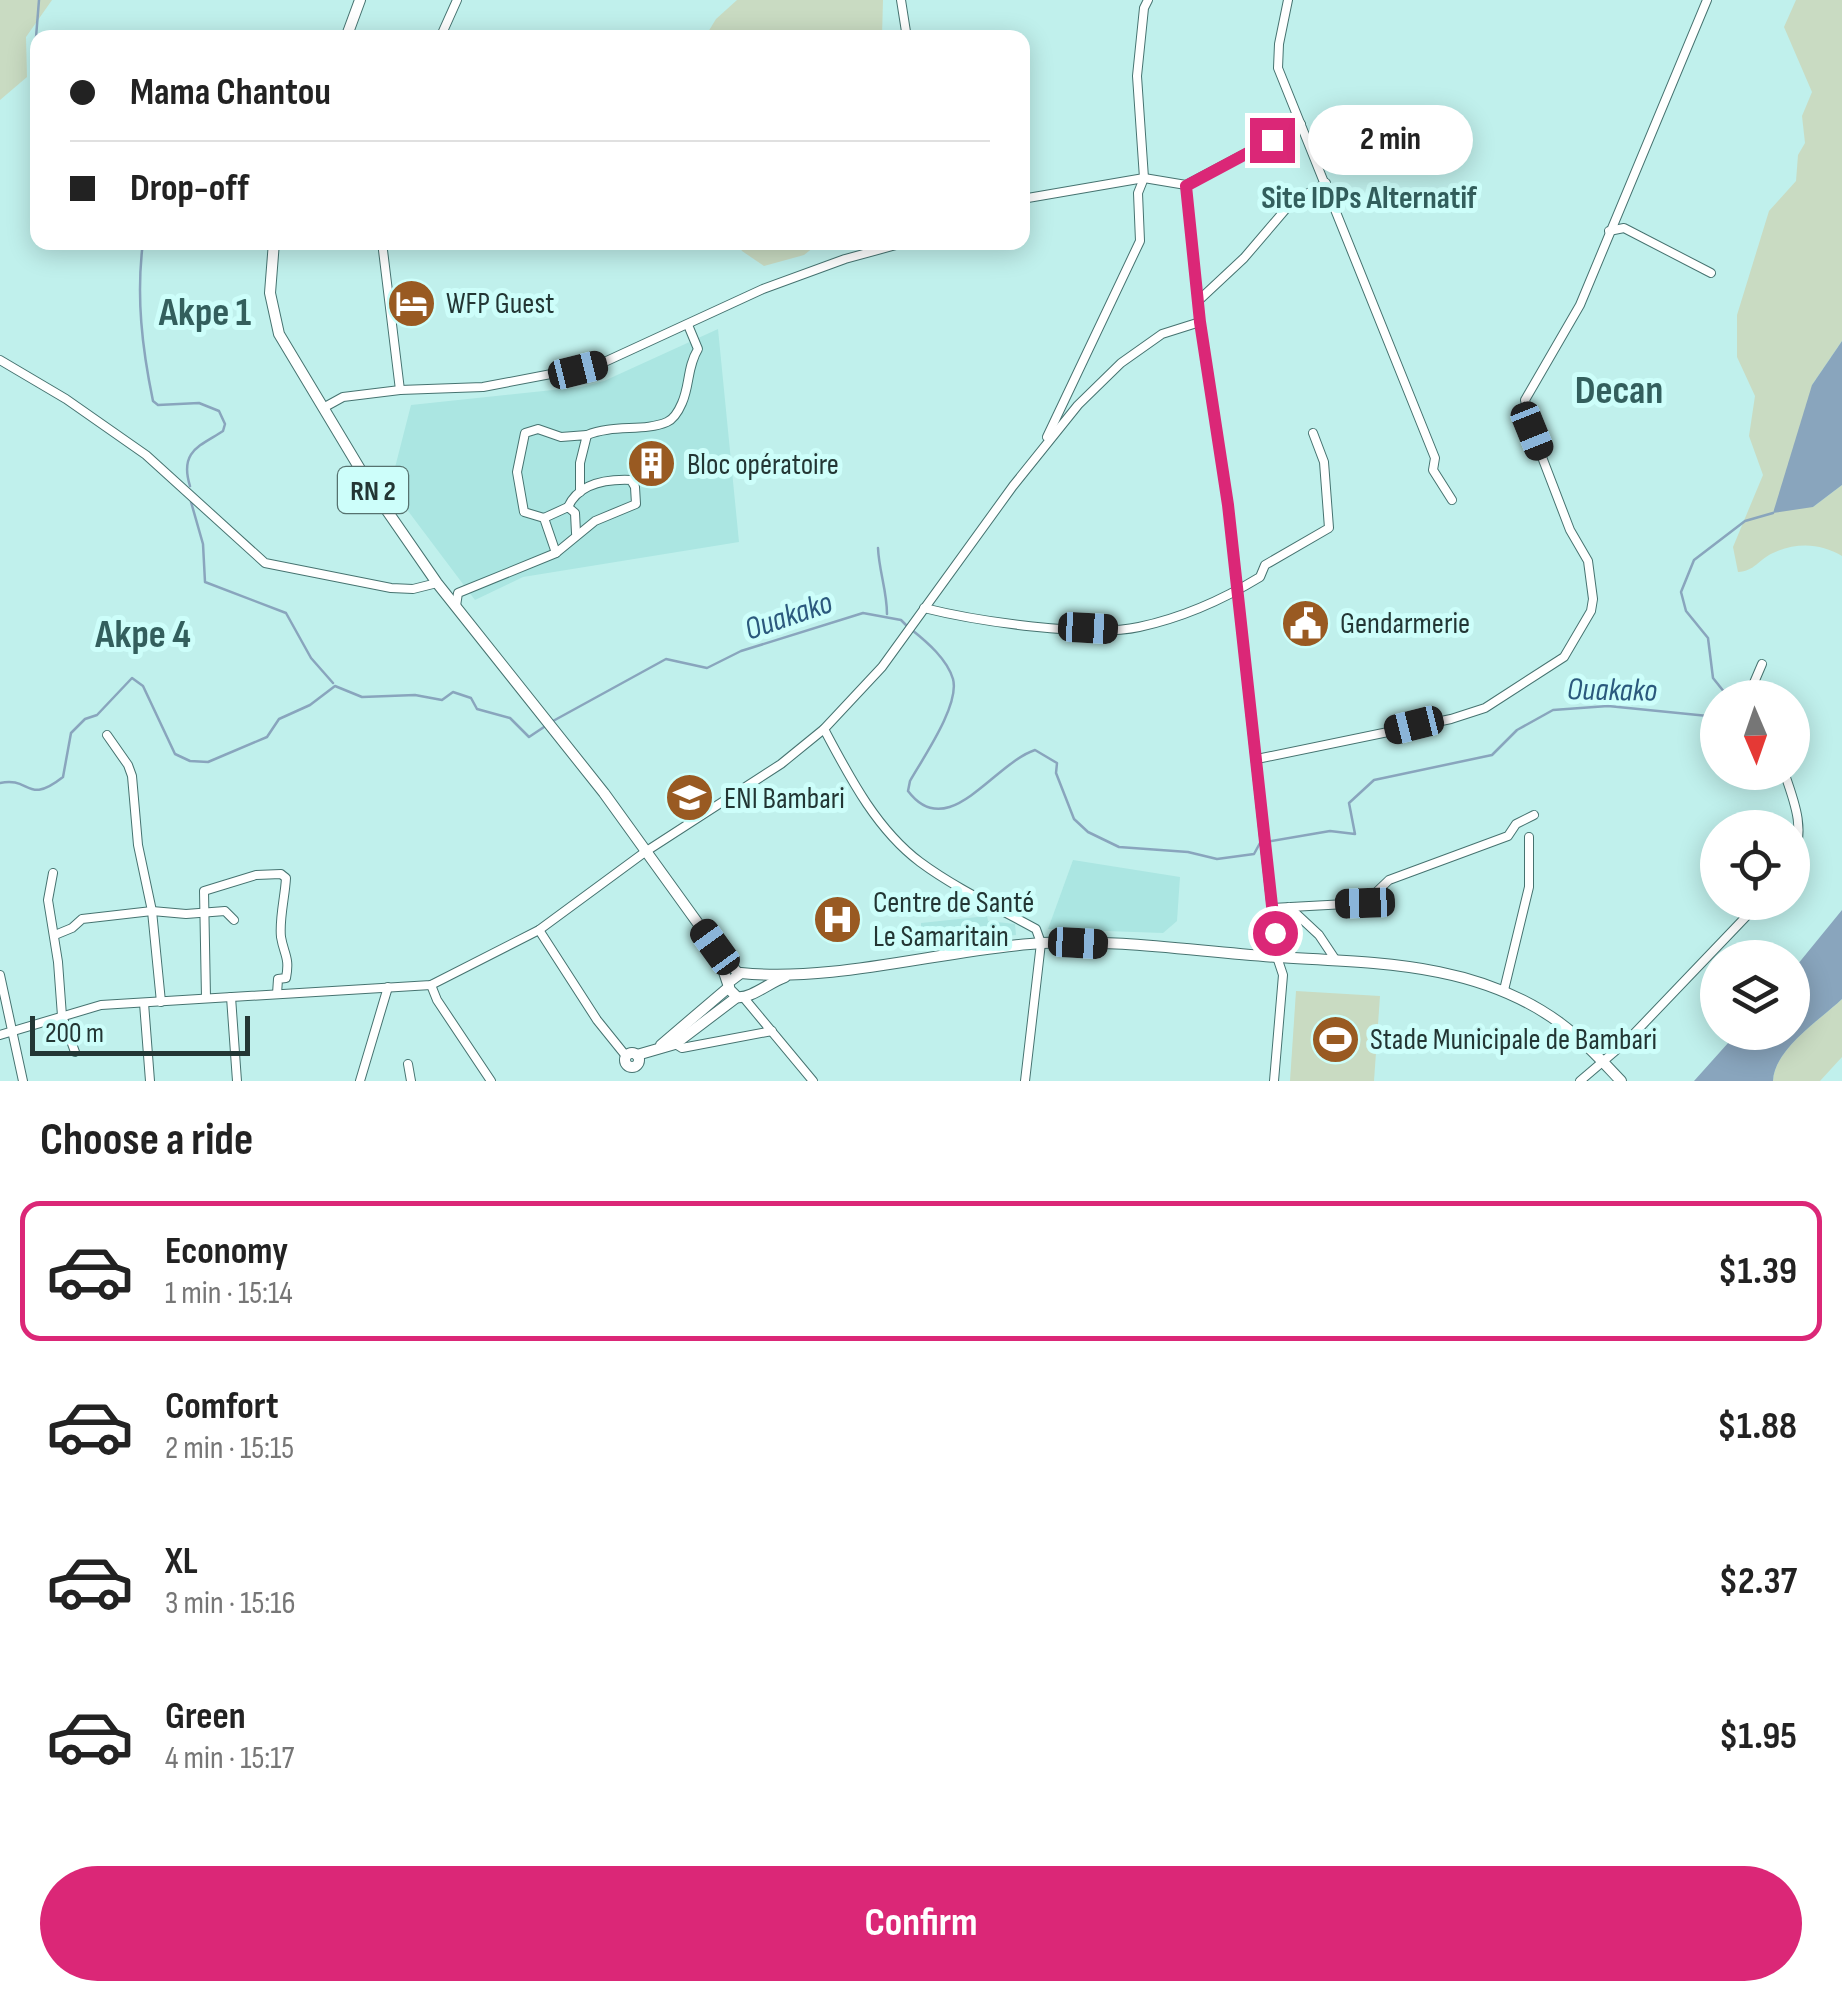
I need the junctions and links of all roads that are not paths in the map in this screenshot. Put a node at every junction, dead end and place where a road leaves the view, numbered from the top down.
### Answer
1 (360, 0) edge
2 (457, 0) edge
3 (901, 0) edge
4 (1148, 0) edge
5 (1288, 0) edge
6 (1707, 0) edge
7 (349, 30) edge
8 (444, 30) edge
9 (906, 30) edge
10 (1301, 124) junction
11 (1144, 178) junction
12 (1326, 182) junction
13 (1186, 186) junction
14 (1030, 198) edge
15 (1610, 232) junction
16 (273, 250) edge
17 (383, 250) edge
18 (878, 250) edge
19 (1712, 274) dead end
20 (1198, 301) junction
21 (1200, 322) junction
22 (688, 326) junction
23 (0, 360) edge
24 (400, 390) junction
25 (323, 408) junction
26 (1312, 433) dead end
27 (586, 436) junction
28 (1040, 452) junction
29 (580, 493) junction
30 (1452, 500) dead end
31 (568, 508) junction
32 (544, 518) junction
33 (576, 533) junction
34 (556, 553) junction
35 (437, 583) junction
36 (1236, 592) junction
37 (456, 606) junction
38 (924, 608) junction
39 (1762, 664) dead end
40 (1754, 680) edge
41 (824, 728) junction
42 (107, 735) dead end
43 (1258, 758) junction
44 (1534, 815) dead end
45 (1529, 837) dead end
46 (646, 852) junction
47 (53, 873) dead end
48 (1289, 907) junction
49 (1272, 908) junction
50 (152, 911) junction
51 (204, 912) junction
52 (234, 920) dead end
53 (1743, 920) edge
54 (539, 930) junction
55 (54, 935) junction
56 (1041, 944) junction
57 (1277, 957) junction
58 (1335, 959) junction
59 (0, 975) edge
60 (791, 975) junction
61 (736, 979) junction
62 (432, 984) junction
63 (388, 987) junction
64 (1504, 990) junction
65 (277, 994) junction
66 (231, 996) junction
67 (746, 996) junction
68 (206, 998) junction
69 (160, 1002) junction
70 (144, 1004) junction
71 (62, 1016) junction
72 (692, 1026) junction
73 (772, 1031) junction
74 (11, 1032) junction
75 (0, 1035) edge
76 (672, 1040) junction
77 (75, 1052) dead end
78 (630, 1059) junction
79 (1602, 1060) junction
80 (408, 1064) dead end
81 (22, 1081) edge
82 (150, 1081) edge
83 (236, 1081) edge
84 (360, 1081) edge
85 (410, 1081) edge
86 (491, 1081) edge
87 (623, 1081) edge
88 (813, 1081) edge
89 (1025, 1081) edge
90 (1274, 1081) edge
91 (1580, 1081) edge
92 (1621, 1081) edge

1 - 7 main road
2 - 8 street
3 - 9 street
4 - 11 street
5 - 10 street
6 - 15 street
10 - 12 street
10 - 13 street
11 - 13 street
11 - 14 street
11 - 28 street
12 - 20 street
12 - 30 street
13 - 20 street
15 - 19 street
15 - 43 street
16 - 25 main road, RN 2
17 - 24 street
18 - 22 street
20 - 21 street
21 - 28 street
21 - 36 street
22 - 24 street
22 - 27 street
23 - 35 street
24 - 25 street
25 - 35 main road, RN 2
26 - 36 street
27 - 29 street
27 - 32 street
28 - 38 street
29 - 31 street
29 - 33 street
31 - 32 street
31 - 33 street
32 - 34 street
33 - 34 street
34 - 37 street
35 - 37 main road, RN 2
36 - 38 street
36 - 43 street
37 - 46 main road, RN 2
38 - 41 street
39 - 40 street
41 - 46 street
41 - 56 street
42 - 50 street
43 - 49 street
44 - 48 street
45 - 64 street
46 - 54 street
46 - 61 main road, RN 2
47 - 55 street
48 - 49 street
48 - 58 street
49 - 57 street
50 - 51 street
50 - 55 street
50 - 69 street
51 - 52 street
51 - 65 street
51 - 68 street
53 - 79 street
54 - 62 street
54 - 78 street
55 - 71 street
56 - 57 main road
56 - 60 main road
56 - 89 street
57 - 58 main road
57 - 90 street
58 - 64 main road
59 - 74 street
60 - 61 main road
60 - 67 main road
61 - 67 main road
61 - 67 main road
61 - 72 main road
62 - 63 street
62 - 86 street
63 - 65 street
63 - 84 street
64 - 79 main road
65 - 66 street
66 - 68 street
66 - 83 street
67 - 72 main road
67 - 73 street
68 - 69 street
69 - 70 street
70 - 71 street
70 - 82 street
71 - 74 street
71 - 77 street
72 - 76 main road
73 - 76 street
73 - 88 street
74 - 75 street
74 - 81 street
76 - 78 main road
78 - 87 main road
79 - 91 street
79 - 92 main road
80 - 85 street

